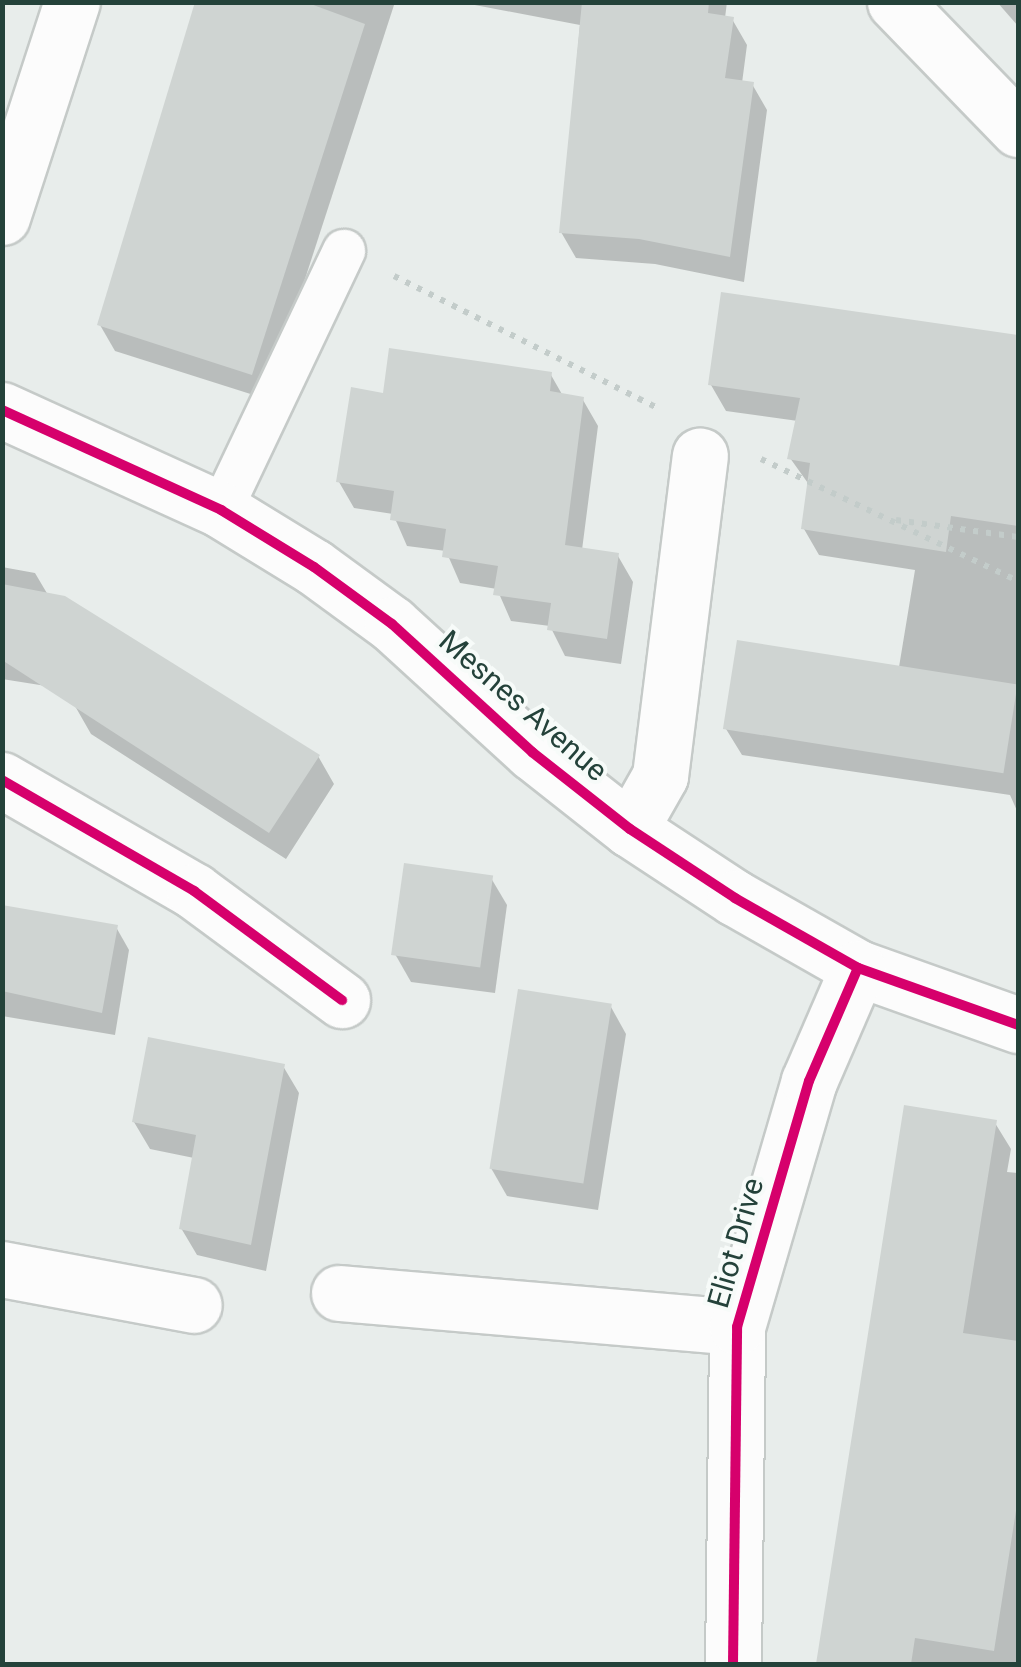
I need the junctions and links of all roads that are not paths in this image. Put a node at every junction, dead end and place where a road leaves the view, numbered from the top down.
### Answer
1 (72, 2) edge
2 (895, 2) edge
3 (1018, 129) edge
4 (2, 217) edge
5 (344, 251) dead end
6 (2, 410) edge
7 (700, 455) dead end
8 (221, 510) junction
9 (2, 780) edge
10 (630, 829) junction
11 (858, 968) junction
12 (342, 1000) dead end
13 (1018, 1025) edge
14 (2, 1269) edge
15 (340, 1294) dead end
16 (194, 1306) dead end
17 (737, 1327) junction
18 (734, 1664) edge

1 - 4 street
2 - 3 street
5 - 8 lane
6 - 8 street, Mesnes Avenue
7 - 10 street
8 - 10 street, Mesnes Avenue
9 - 12 street
10 - 11 street, Mesnes Avenue
11 - 13 street, Mesnes Avenue
11 - 17 street, Eliot Drive
14 - 16 street
15 - 17 street
17 - 18 street, Eliot Drive

